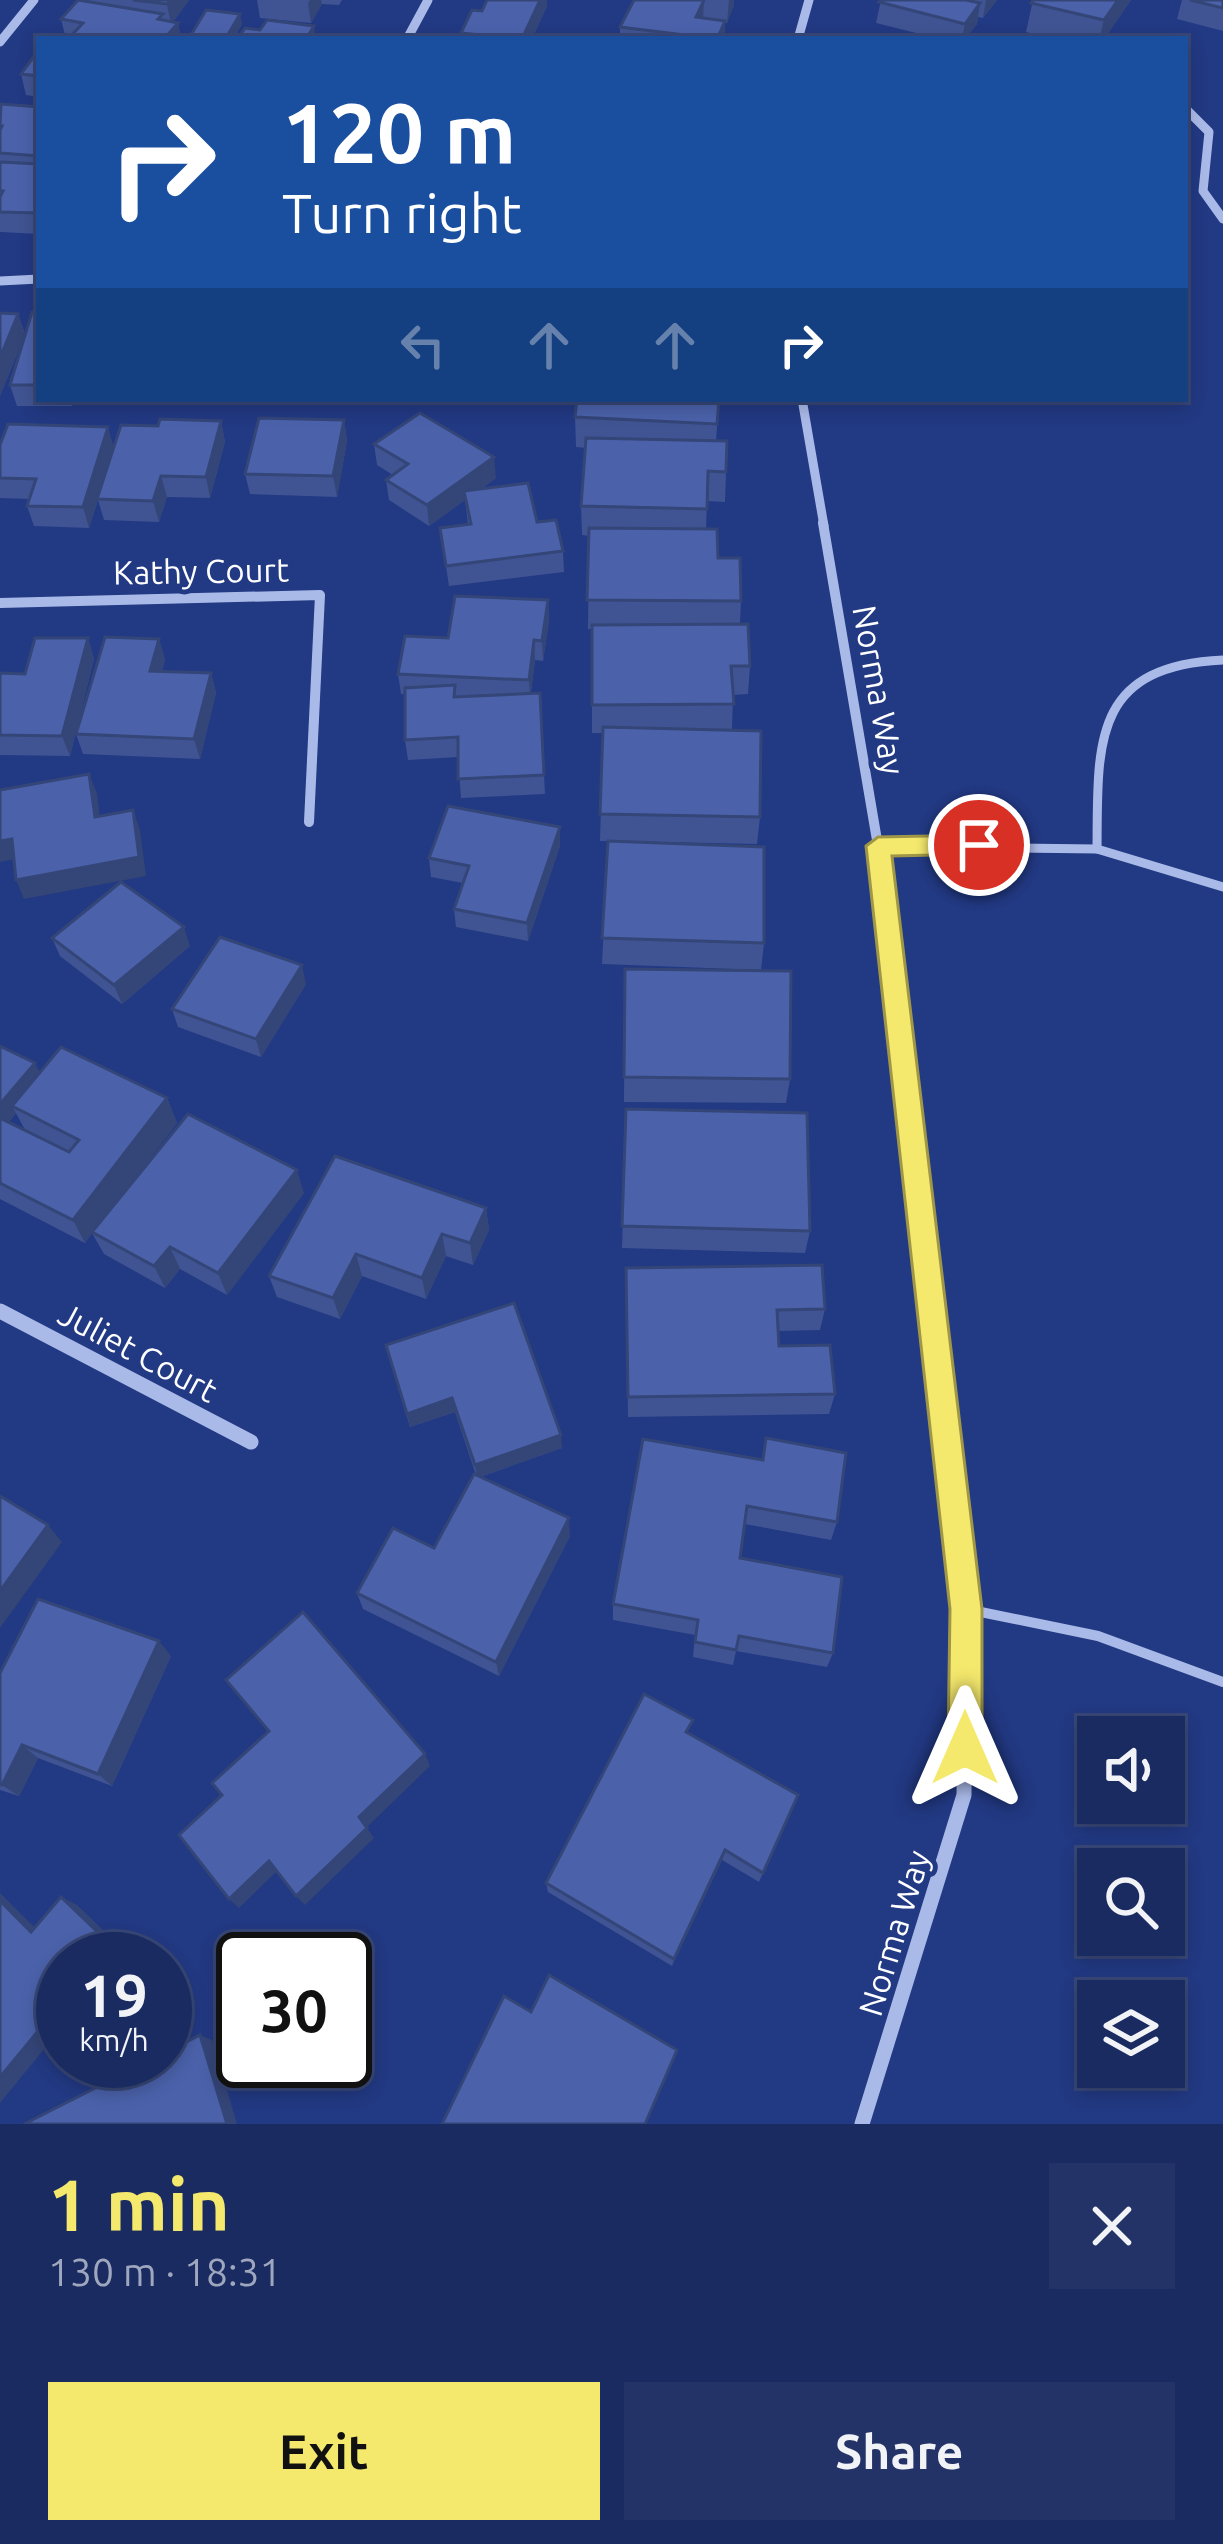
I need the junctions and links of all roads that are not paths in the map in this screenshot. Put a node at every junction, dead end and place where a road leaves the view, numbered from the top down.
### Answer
1 (34, 0) edge
2 (428, 0) edge
3 (809, 0) edge
4 (409, 36) edge
5 (799, 36) edge
6 (0, 42) edge
7 (1188, 111) edge
8 (1223, 218) edge
9 (36, 279) edge
10 (0, 280) edge
11 (803, 402) edge
12 (0, 603) edge
13 (1223, 660) edge
14 (309, 822) dead end
15 (878, 846) junction
16 (1097, 849) junction
17 (1223, 886) edge
18 (0, 1311) edge
19 (251, 1442) dead end
20 (966, 1609) junction
21 (1223, 1682) edge
22 (862, 2124) edge

1 - 6 street
2 - 4 street
3 - 5 street
7 - 8 street
9 - 10 street
11 - 15 street, Norma Way
12 - 14 street, Kathy Court
13 - 16 lane
15 - 16 lane
15 - 20 street, Norma Way
16 - 17 lane
18 - 19 street, Juliet Court
20 - 21 lane
20 - 22 street, Norma Way

